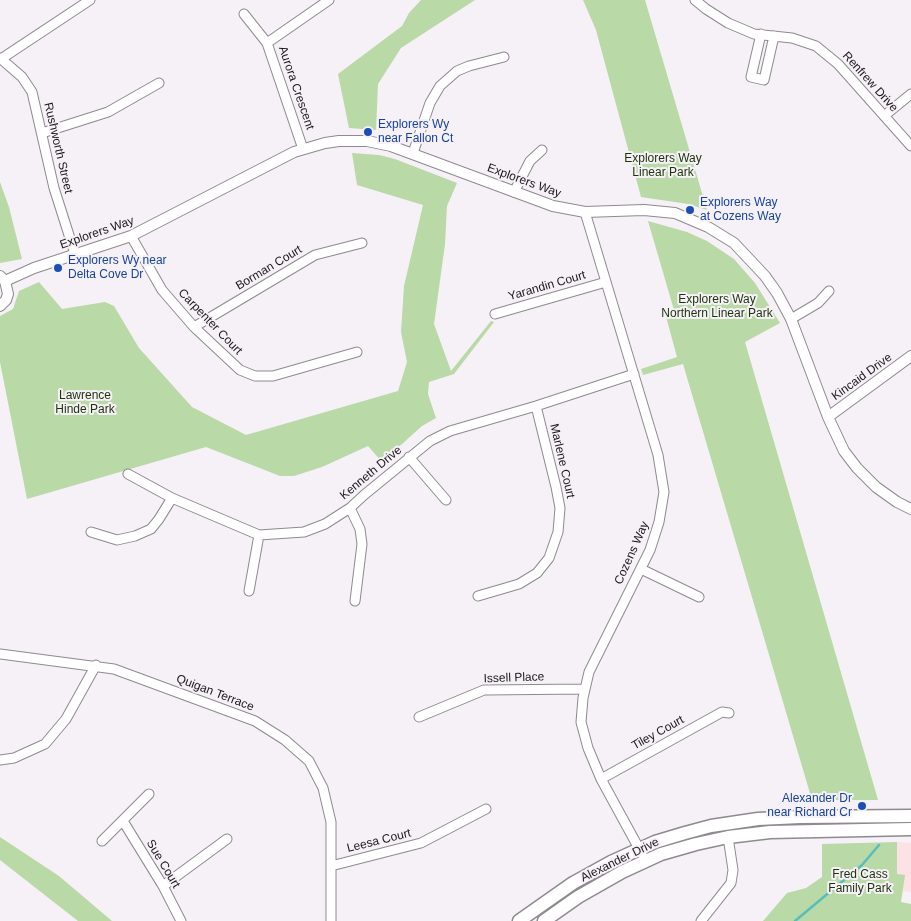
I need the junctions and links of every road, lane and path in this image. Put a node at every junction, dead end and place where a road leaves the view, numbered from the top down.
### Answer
1 (90, 0) edge
2 (329, 0) edge
3 (695, 0) edge
4 (244, 14) dead end
5 (761, 34) junction
6 (774, 36) junction
7 (267, 44) junction
8 (504, 57) dead end
9 (0, 58) edge
10 (159, 83) dead end
11 (911, 94) edge
12 (884, 116) junction
13 (42, 133) junction
14 (911, 146) edge
15 (303, 149) junction
16 (542, 150) dead end
17 (413, 153) junction
18 (514, 192) junction
19 (585, 212) junction
20 (131, 236) junction
21 (362, 243) dead end
22 (75, 254) junction
23 (3, 279) edge
24 (606, 282) junction
25 (830, 291) dead end
26 (0, 306) edge
27 (495, 314) dead end
28 (791, 319) junction
29 (194, 327) junction
30 (357, 352) dead end
31 (911, 356) edge
32 (634, 374) junction
33 (536, 406) junction
34 (828, 418) junction
35 (409, 457) junction
36 (128, 474) dead end
37 (172, 498) junction
38 (446, 500) dead end
39 (350, 508) junction
40 (911, 508) edge
41 (91, 532) dead end
42 (258, 535) junction
43 (640, 568) junction
44 (249, 591) dead end
45 (478, 596) dead end
46 (699, 597) dead end
47 (355, 601) dead end
48 (0, 654) edge
49 (96, 665) junction
50 (585, 690) junction
51 (729, 713) dead end
52 (419, 717) dead end
53 (0, 760) edge
54 (601, 779) junction
55 (149, 794) dead end
56 (486, 809) dead end
57 (911, 816) edge
58 (123, 821) junction
59 (911, 829) edge
60 (728, 837) junction
61 (227, 839) dead end
62 (102, 842) dead end
63 (639, 849) junction
64 (645, 861) junction
65 (331, 866) junction
66 (163, 886) junction
67 (181, 921) edge
68 (331, 921) edge
69 (519, 921) edge
70 (544, 921) edge
71 (701, 921) edge

1 - 9 street
2 - 7 street
3 - 5 street, Renfrew Drive
4 - 7 street, Aurora Crescent
5 - 6 street, Renfrew Drive
5 - 6 street
6 - 12 street, Renfrew Drive
7 - 15 street, Aurora Crescent
8 - 17 street
9 - 13 street, Rushworth Street
10 - 13 street
11 - 12 street
12 - 14 street, Renfrew Drive
13 - 22 street, Rushworth Street
15 - 17 street, Explorers Way
15 - 20 street, Explorers Way
16 - 18 street
17 - 18 street, Explorers Way
18 - 19 street, Explorers Way
19 - 24 street, Cozens Way
19 - 28 street, Explorers Way
20 - 22 street, Explorers Way
20 - 29 street, Carpenter Court
21 - 29 street, Borman Court
22 - 23 street, Explorers Way
23 - 26 street, Explorers Way
24 - 27 street, Yarandin Court
24 - 32 street, Cozens Way
25 - 28 street
28 - 34 street, Explorers Way
29 - 30 street, Carpenter Court
31 - 34 street, Kincaid Drive
32 - 33 street, Kenneth Drive
32 - 43 street, Cozens Way
33 - 35 street, Kenneth Drive
33 - 45 street, Marlene Court
34 - 40 street, Explorers Way
35 - 38 street
35 - 39 street, Kenneth Drive
36 - 37 street, Kenneth Drive
37 - 41 street
37 - 42 street, Kenneth Drive
39 - 42 street, Kenneth Drive
39 - 47 street
42 - 44 street
43 - 46 street
43 - 50 street, Cozens Way
48 - 49 street, Quigan Terrace
49 - 53 street
49 - 65 street, Quigan Terrace
50 - 52 street, Issell Place
50 - 54 street, Cozens Way
51 - 54 street, Tiley Court
54 - 63 street, Cozens Way
55 - 58 street
56 - 65 street, Leesa Court
57 - 63 main road, Alexander Drive
58 - 62 street
58 - 66 street, Sue Court
59 - 60 main road, Alexander Drive
60 - 64 main road, Alexander Drive
60 - 71 street
61 - 66 street
63 - 64 street, Cozens Way
63 - 69 main road, Alexander Drive
64 - 70 main road, Alexander Drive
65 - 68 street, Quigan Terrace
66 - 67 street, Sue Court

